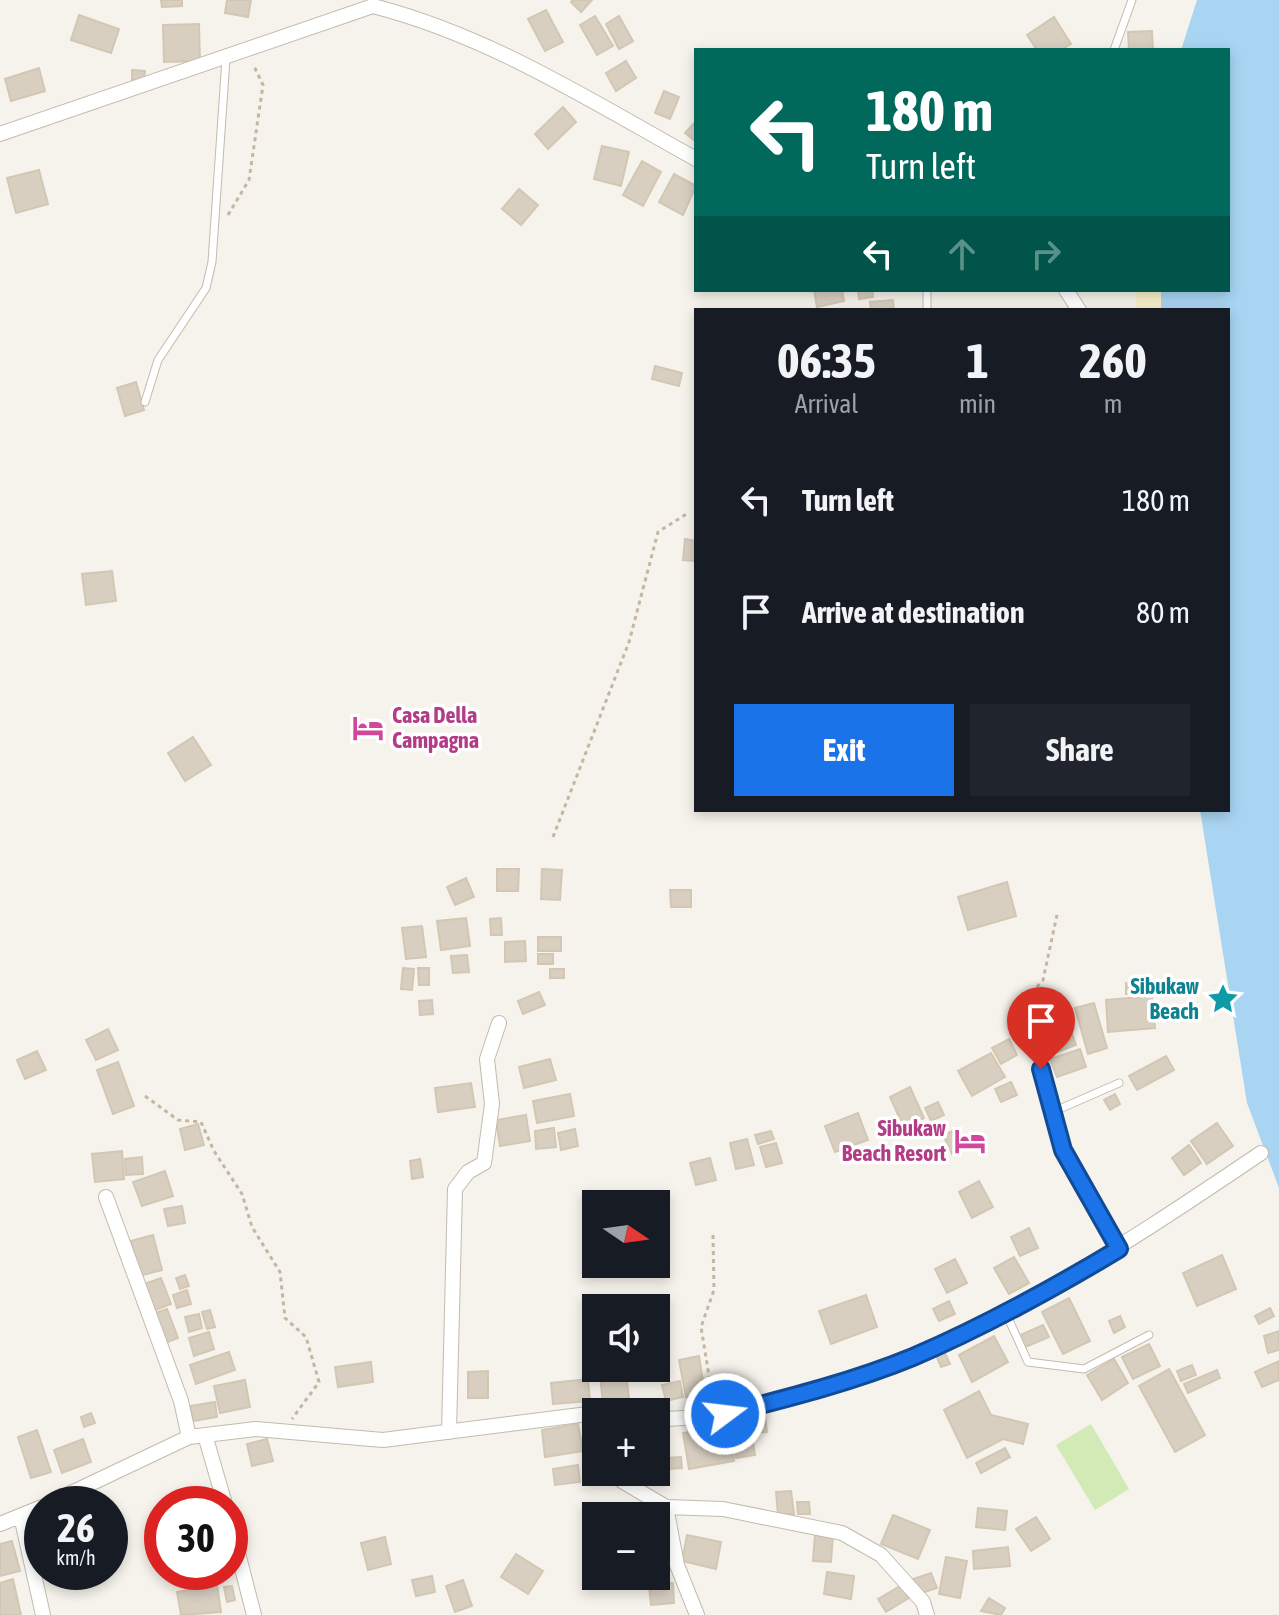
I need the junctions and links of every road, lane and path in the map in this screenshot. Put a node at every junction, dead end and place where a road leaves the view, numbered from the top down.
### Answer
1 (1132, 0) edge
2 (1115, 48) edge
3 (246, 50) junction
4 (226, 59) junction
5 (0, 134) edge
6 (694, 158) edge
7 (227, 217) dead end
8 (145, 402) dead end
9 (688, 513) dead end
10 (553, 837) dead end
11 (1057, 915) dead end
12 (499, 1023) dead end
13 (1041, 1069) joint
14 (1119, 1083) dead end
15 (145, 1096) dead end
16 (1055, 1111) junction
17 (1261, 1153) dead end
18 (106, 1197) dead end
19 (713, 1235) dead end
20 (1119, 1249) junction
21 (1005, 1311) junction
22 (1149, 1335) dead end
23 (582, 1415) edge
24 (716, 1415) junction
25 (670, 1418) edge
26 (282, 1431) junction
27 (449, 1432) junction
28 (197, 1436) junction
29 (87, 1486) edge
30 (218, 1486) edge
31 (630, 1486) edge
32 (658, 1502) edge
33 (670, 1507) edge
34 (24, 1515) edge
35 (21, 1516) junction
36 (0, 1524) edge
37 (670, 1528) edge
38 (248, 1590) edge
39 (43, 1615) edge
40 (254, 1615) edge
41 (697, 1615) edge
42 (927, 1615) edge

1 - 2 lane
3 - 4 street
3 - 6 street
3 - 7 path
4 - 5 street
4 - 8 lane
9 - 10 path
11 - 13 path
12 - 27 street
13 - 16 lane
14 - 16 lane
15 - 26 path
16 - 20 lane
17 - 20 street
18 - 28 street
19 - 24 path
20 - 21 street
21 - 22 lane
21 - 24 street
23 - 27 street
24 - 25 street
26 - 27 street
26 - 28 street
28 - 29 street
28 - 30 street
31 - 32 street
33 - 42 street
34 - 35 street
35 - 36 street
35 - 39 street
37 - 41 street
38 - 40 street

